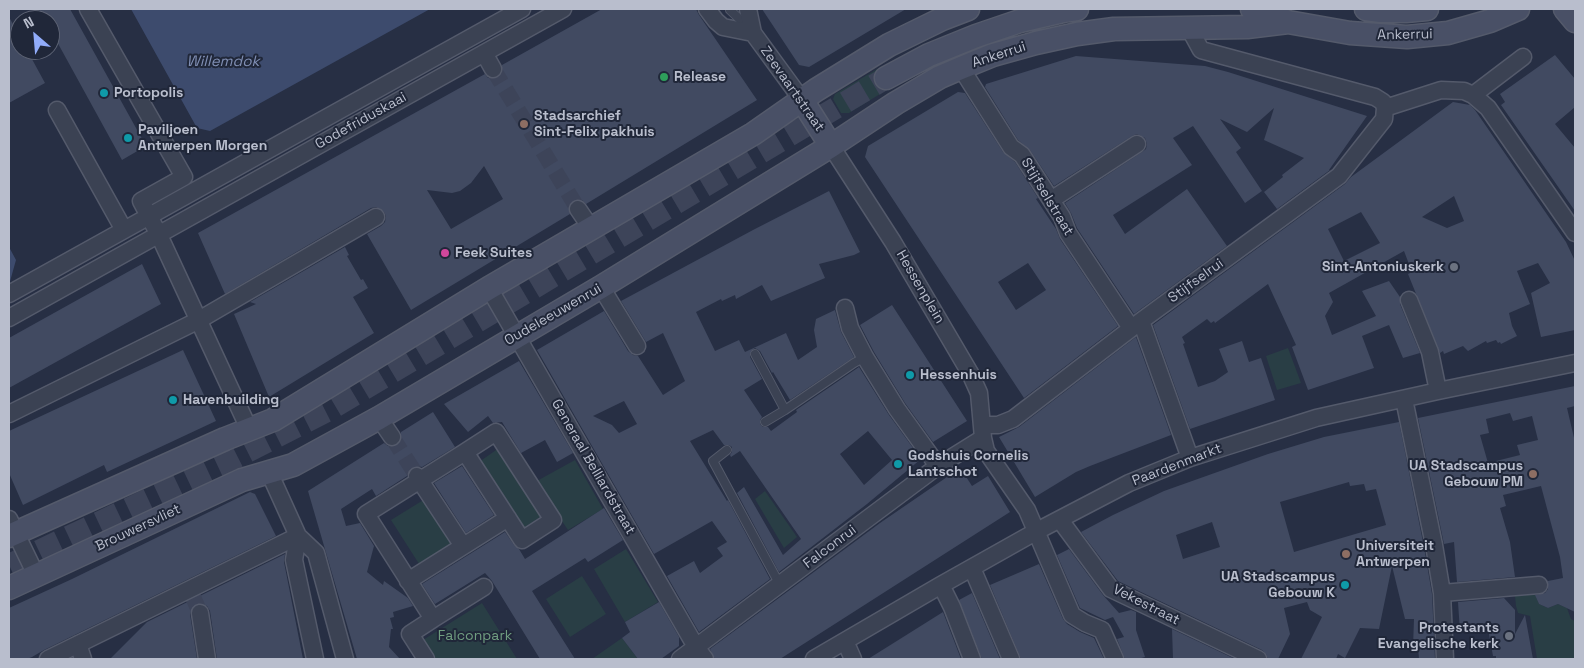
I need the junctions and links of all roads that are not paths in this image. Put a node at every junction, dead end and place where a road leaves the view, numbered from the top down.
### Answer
1 (88, 9) edge
2 (522, 9) edge
3 (564, 9) edge
4 (708, 9) edge
5 (748, 9) edge
6 (968, 9) edge
7 (1077, 9) edge
8 (1252, 9) edge
9 (1366, 9) edge
10 (1427, 9) edge
11 (1518, 9) edge
12 (1565, 9) edge
13 (730, 10) edge
14 (1575, 21) edge
15 (1288, 22) junction
16 (1189, 28) junction
17 (753, 33) junction
18 (484, 53) junction
19 (1522, 56) dead end
20 (961, 68) junction
21 (493, 70) tunnel mouth
22 (886, 78) tunnel mouth
23 (1473, 95) junction
24 (802, 100) junction
25 (1385, 108) junction
26 (57, 110) dead end
27 (1137, 144) dead end
28 (831, 146) junction
29 (1051, 200) junction
30 (578, 209) tunnel mouth
31 (149, 216) junction
32 (376, 217) dead end
33 (591, 228) junction
34 (124, 230) junction
35 (1575, 233) edge
36 (159, 235) junction
37 (601, 287) junction
38 (490, 288) junction
39 (9, 294) edge
40 (1409, 300) dead end
41 (845, 308) dead end
42 (9, 318) edge
43 (199, 320) junction
44 (1136, 325) junction
45 (518, 336) junction
46 (637, 346) dead end
47 (755, 354) dead end
48 (859, 360) junction
49 (1575, 363) edge
50 (1438, 391) junction
51 (1404, 399) junction
52 (786, 410) junction
53 (9, 414) edge
54 (379, 418) junction
55 (765, 422) dead end
56 (249, 429) junction
57 (983, 431) junction
58 (392, 438) tunnel mouth
59 (727, 450) dead end
60 (465, 452) junction
61 (1190, 458) junction
62 (938, 466) junction
63 (269, 472) junction
64 (418, 478) junction
65 (508, 518) junction
66 (1060, 520) junction
67 (11, 529) edge
68 (1037, 531) junction
69 (298, 536) junction
70 (463, 546) junction
71 (972, 568) junction
72 (36, 576) junction
73 (408, 581) junction
74 (780, 585) junction
75 (940, 585) junction
76 (1539, 585) dead end
77 (484, 587) dead end
78 (9, 588) edge
79 (1442, 593) junction
80 (200, 612) tunnel mouth
81 (433, 619) junction
82 (845, 641) junction
83 (81, 651) edge
84 (701, 653) edge
85 (1252, 658) edge
86 (48, 659) edge
87 (206, 659) edge
88 (315, 659) edge
89 (345, 659) edge
90 (426, 659) edge
91 (680, 659) edge
92 (814, 659) edge
93 (853, 659) edge
94 (972, 659) edge
95 (1011, 659) edge
96 (1114, 659) edge
97 (1445, 659) edge

1 - 31 street
2 - 31 street, Godefriduskaai
3 - 18 street, Godefriduskaai
4 - 17 street, Zeevaartstraat
5 - 17 street, Zeevaartstraat
6 - 24 street
7 - 22 street, Ankerrui
8 - 15 street, Ankerrui
9 - 10 street, Ankerrui
11 - 15 street, Ankerrui
12 - 14 street
13 - 17 lane
15 - 16 street, Ankerrui
16 - 20 street, Ankerrui
16 - 25 street
17 - 24 street, Zeevaartstraat
18 - 21 street
18 - 36 street, Godefriduskaai
19 - 23 street
20 - 28 street, Ankerrui
20 - 29 street, Stijfselstraat
23 - 25 street
23 - 35 street
24 - 28 street, Zeevaartstraat
24 - 33 street
25 - 44 street, Stijfselrui
26 - 34 street
27 - 29 street
28 - 37 street, Oudeleeuwenrui
28 - 57 street, Hessenplein
29 - 44 street, Stijfselstraat
30 - 33 street
31 - 34 street, Godefriduskaai
31 - 36 street
32 - 43 street
33 - 38 street
34 - 39 street, Godefriduskaai
36 - 42 street, Godefriduskaai
36 - 43 street
37 - 45 street, Oudeleeuwenrui
37 - 46 street
38 - 45 street, Generaal Belliardstraat
38 - 56 street
40 - 50 street
41 - 48 street
43 - 53 street
43 - 56 street
44 - 57 street, Stijfselrui
44 - 61 street, Stijfselstraat
45 - 54 street, Oudeleeuwenrui
45 - 84 street, Generaal Belliardstraat
47 - 52 lane
48 - 52 lane
48 - 62 street
49 - 50 street, Paardenmarkt
50 - 51 street, Paardenmarkt
51 - 61 street, Paardenmarkt
51 - 79 street
52 - 55 lane
54 - 58 street
54 - 63 street, Oudeleeuwenrui
56 - 67 street
57 - 62 street, Falconrui
57 - 68 street, Hessenplein
59 - 74 lane
60 - 64 street
60 - 65 street
60 - 65 street
61 - 66 street, Paardenmarkt
62 - 74 street, Falconrui
63 - 69 street
63 - 72 street, Brouwersvliet
64 - 70 street
64 - 73 street
65 - 70 street
66 - 68 street, Paardenmarkt
66 - 85 street, Vekestraat
67 - 72 street
68 - 71 street, Paardenmarkt
68 - 96 street, Hessenplein
69 - 83 street
69 - 88 street
69 - 89 street
70 - 73 street
71 - 75 street, Paardenmarkt
71 - 95 street
72 - 78 street, Brouwersvliet
73 - 81 street
74 - 84 street, Falconrui
75 - 82 street, Paardenmarkt
75 - 94 street
76 - 79 street
77 - 81 street
79 - 97 street
80 - 87 street
81 - 90 street
82 - 92 street, Paardenmarkt
82 - 93 street
83 - 86 street
84 - 91 street, Falconrui

